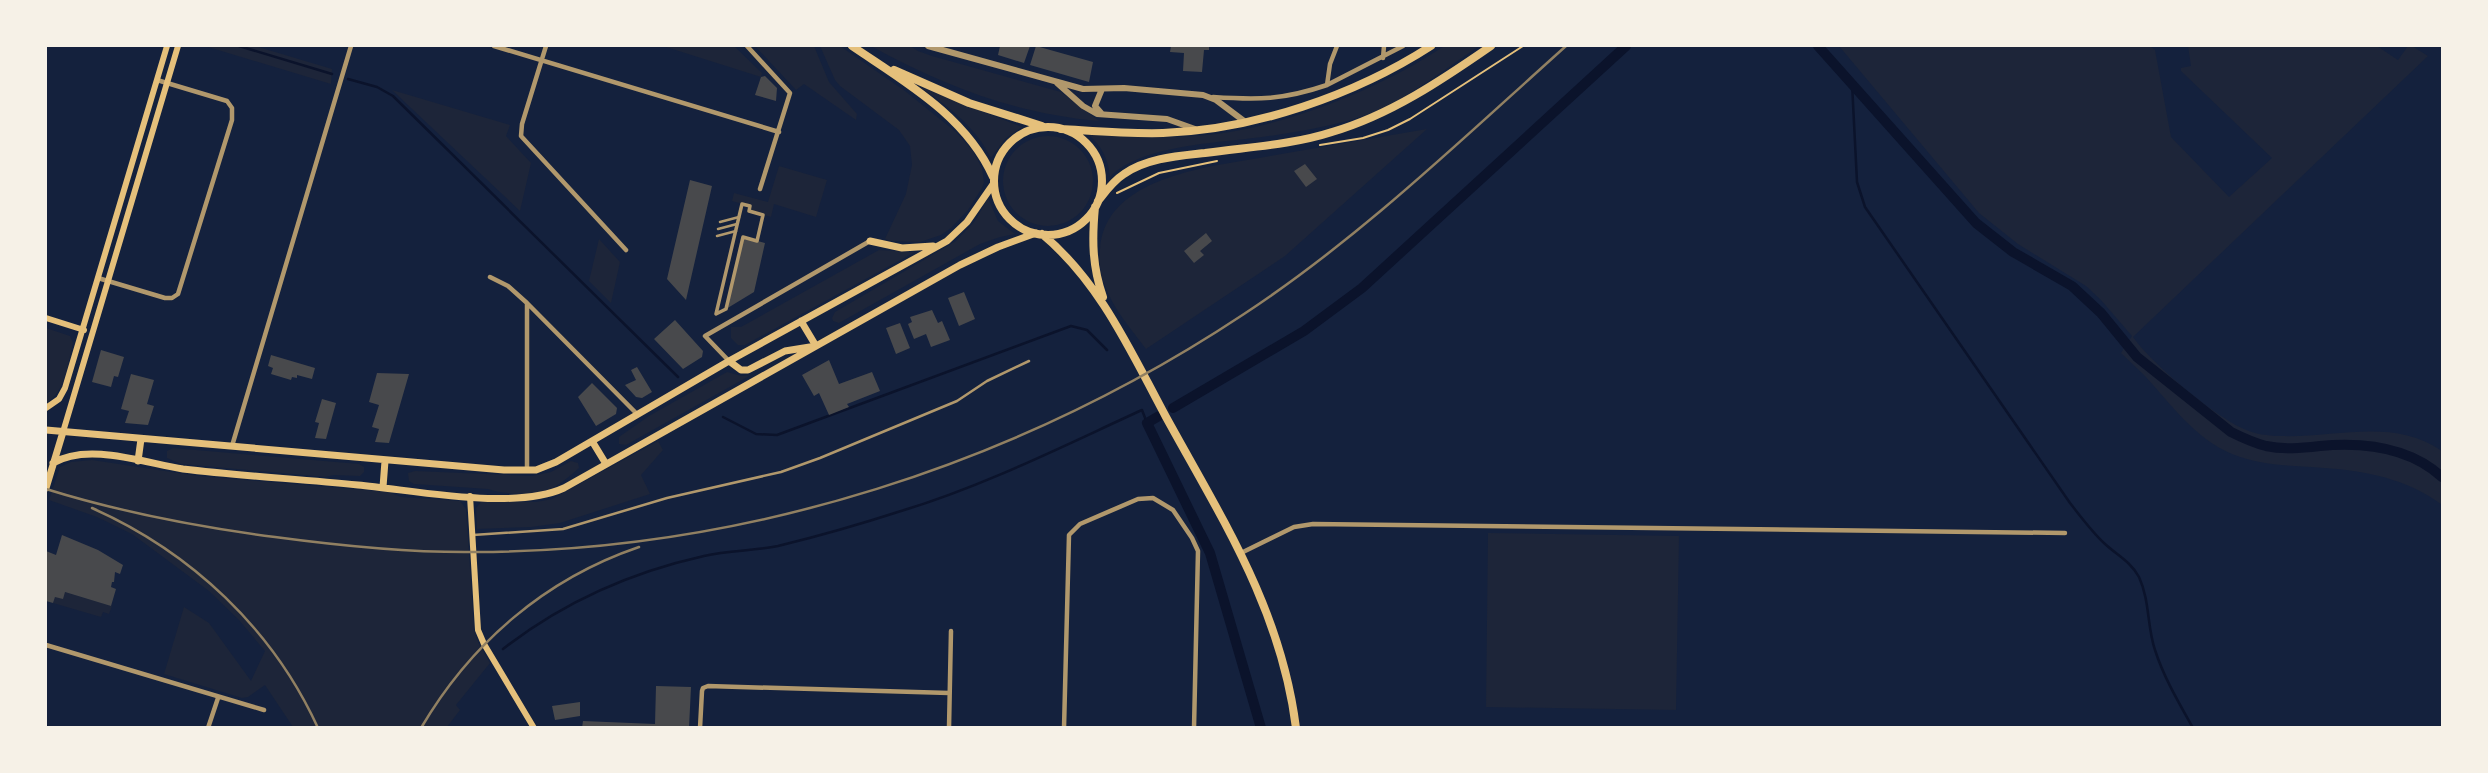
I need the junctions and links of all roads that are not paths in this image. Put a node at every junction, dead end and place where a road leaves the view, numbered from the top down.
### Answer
1 (167, 46) edge
2 (178, 46) edge
3 (351, 46) edge
4 (494, 46) edge
5 (546, 46) edge
6 (747, 46) edge
7 (852, 46) edge
8 (928, 46) edge
9 (1337, 46) edge
10 (1384, 46) edge
11 (1403, 46) edge
12 (1431, 46) edge
13 (1491, 46) edge
14 (1383, 58) junction
15 (541, 60) junction
16 (875, 61) junction
17 (157, 80) junction
18 (1056, 82) junction
19 (167, 83) junction
20 (1327, 85) junction
21 (1102, 89) junction
22 (1210, 97) junction
23 (1104, 116) junction
24 (1244, 121) junction
25 (1052, 128) junction
26 (1061, 129) junction
27 (1199, 130) junction
28 (779, 132) junction
29 (994, 181) junction
30 (760, 190) dead end
31 (1097, 203) junction
32 (739, 217) junction
33 (720, 222) dead end
34 (737, 224) junction
35 (718, 229) dead end
36 (736, 231) junction
37 (1039, 234) junction
38 (717, 236) dead end
39 (870, 241) joint
40 (947, 241) junction
41 (626, 250) dead end
42 (490, 277) dead end
43 (98, 278) junction
44 (108, 281) junction
45 (527, 303) junction
46 (1106, 307) junction
47 (46, 318) edge
48 (801, 321) junction
49 (82, 329) junction
50 (93, 332) junction
51 (816, 346) junction
52 (729, 361) junction
53 (1029, 361) dead end
54 (46, 408) edge
55 (637, 414) junction
56 (46, 430) edge
57 (63, 432) junction
58 (141, 439) junction
59 (592, 441) junction
60 (232, 447) junction
61 (138, 461) junction
62 (385, 461) junction
63 (53, 463) junction
64 (606, 464) junction
65 (527, 470) junction
66 (383, 487) junction
67 (46, 488) edge
68 (470, 496) junction
69 (2065, 533) dead end
70 (472, 535) junction
71 (1241, 553) junction
72 (951, 631) dead end
73 (46, 645) edge
74 (949, 693) junction
75 (218, 698) junction
76 (264, 710) dead end
77 (208, 727) edge
78 (534, 727) edge
79 (700, 727) edge
80 (948, 727) edge
81 (1064, 727) edge
82 (1194, 727) edge
83 (1296, 727) edge

1 - 17 main road
2 - 19 main road
3 - 60 street
4 - 15 street
5 - 15 street
6 - 28 street
7 - 16 highway
8 - 18 street
9 - 20 street
10 - 14 street
11 - 14 street
12 - 24 highway
13 - 31 highway
14 - 20 street
15 - 28 street
15 - 41 street
16 - 25 highway
16 - 29 highway
17 - 19 street
17 - 43 main road
18 - 21 street
18 - 23 street
19 - 44 main road
19 - 44 street
20 - 22 street
21 - 22 street
21 - 23 street
22 - 24 street
23 - 27 street
24 - 27 highway
25 - 26 highway
25 - 29 highway
26 - 27 highway
26 - 31 highway
28 - 30 street
29 - 37 highway
29 - 40 main road
31 - 37 highway
31 - 46 highway
32 - 33 lane
32 - 34 street
32 - 36 street
34 - 35 lane
34 - 36 street
36 - 38 lane
37 - 46 highway
37 - 51 main road
39 - 40 main road
39 - 52 street
40 - 48 main road
42 - 45 street
43 - 44 street
43 - 49 main road
44 - 50 main road
45 - 55 street
45 - 65 street
46 - 71 highway
47 - 49 main road
48 - 51 main road
48 - 52 main road
49 - 50 main road
49 - 54 main road
50 - 57 main road
51 - 52 main road
51 - 64 main road
52 - 55 main road
53 - 70 lane
55 - 59 main road
56 - 57 main road
57 - 58 main road
57 - 63 main road
58 - 60 main road
58 - 61 main road
59 - 64 main road
59 - 65 main road
60 - 62 main road
61 - 63 main road
61 - 66 main road
62 - 65 main road
62 - 66 main road
63 - 67 main road
64 - 68 main road
66 - 68 main road
68 - 70 main road
69 - 71 street
70 - 78 main road
71 - 83 highway
72 - 74 street
73 - 75 street
74 - 79 street
74 - 80 street
75 - 76 street
75 - 77 street
81 - 82 street

